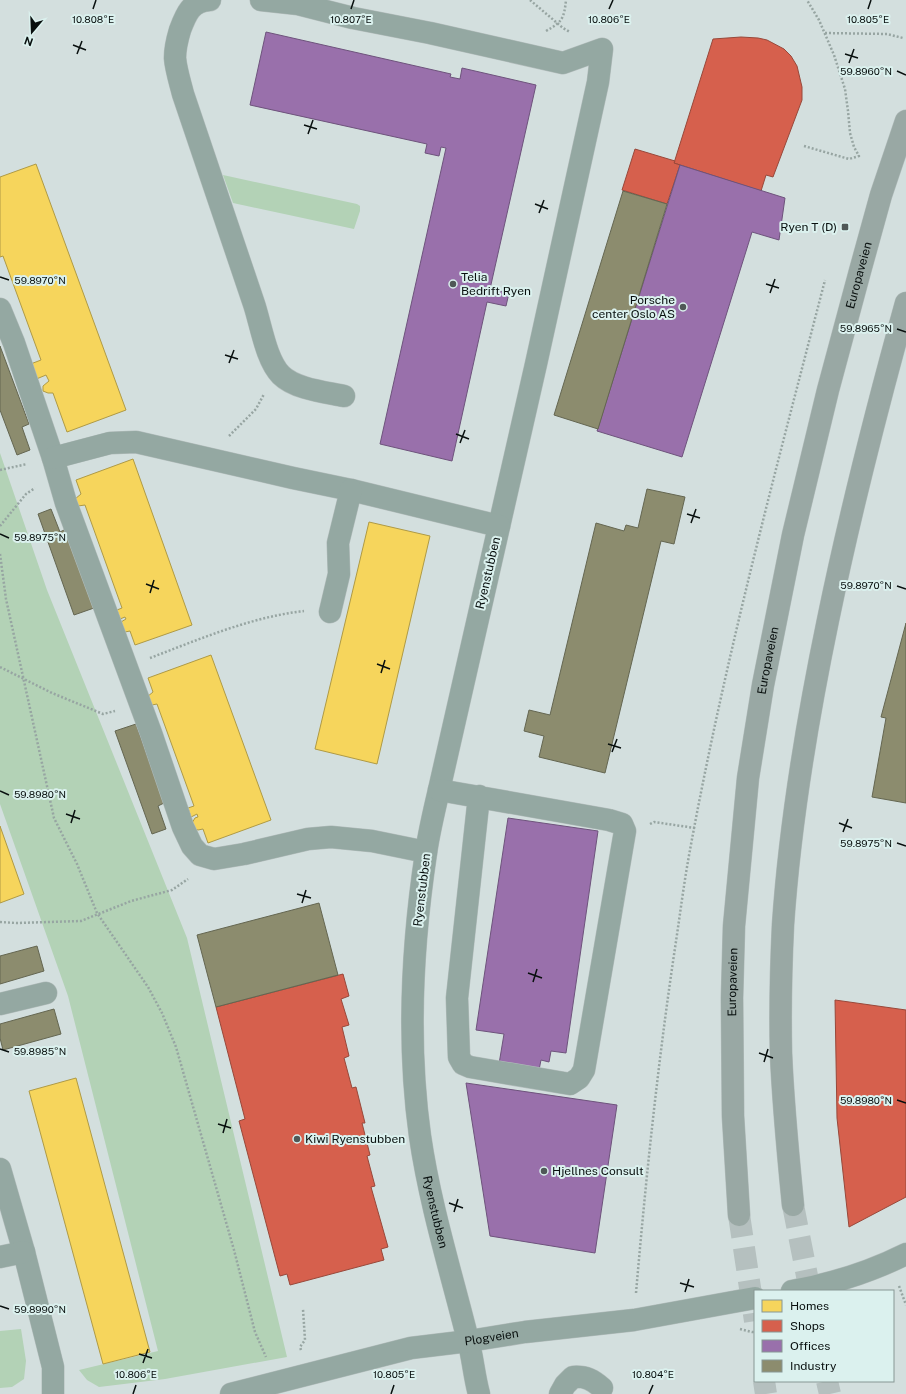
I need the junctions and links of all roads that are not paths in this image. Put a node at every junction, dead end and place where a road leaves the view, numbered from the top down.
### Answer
1 (210, 0) edge
2 (261, 0) edge
3 (906, 121) edge
4 (906, 303) edge
5 (0, 309) edge
6 (344, 396) dead end
7 (55, 465) junction
8 (351, 490) junction
9 (499, 526) junction
10 (330, 612) road end
11 (439, 790) junction
12 (479, 796) junction
13 (426, 852) junction
14 (46, 993) dead end
15 (0, 1004) edge
16 (0, 1169) edge
17 (793, 1205) tunnel mouth
18 (739, 1215) tunnel mouth
19 (24, 1252) junction
20 (906, 1254) edge
21 (0, 1257) edge
22 (796, 1290) edge
23 (754, 1298) edge
24 (469, 1341) junction
25 (602, 1388) dead end
26 (54, 1394) edge
27 (231, 1394) edge
28 (479, 1394) edge
29 (560, 1394) edge

1 - 6 street
2 - 9 street, Ryenstubben
3 - 18 highway, Europaveien
4 - 17 highway
5 - 7 street
7 - 8 street
7 - 13 street
8 - 9 street
8 - 10 street
9 - 11 street, Ryenstubben
11 - 12 street
11 - 13 street, Ryenstubben
12 - 12 street
13 - 24 street, Ryenstubben
14 - 15 street
16 - 19 street
19 - 21 street
19 - 26 street
20 - 22 street
23 - 24 street, Plogveien
24 - 27 street, Plogveien
24 - 28 street, Ryenstubben
25 - 29 street

